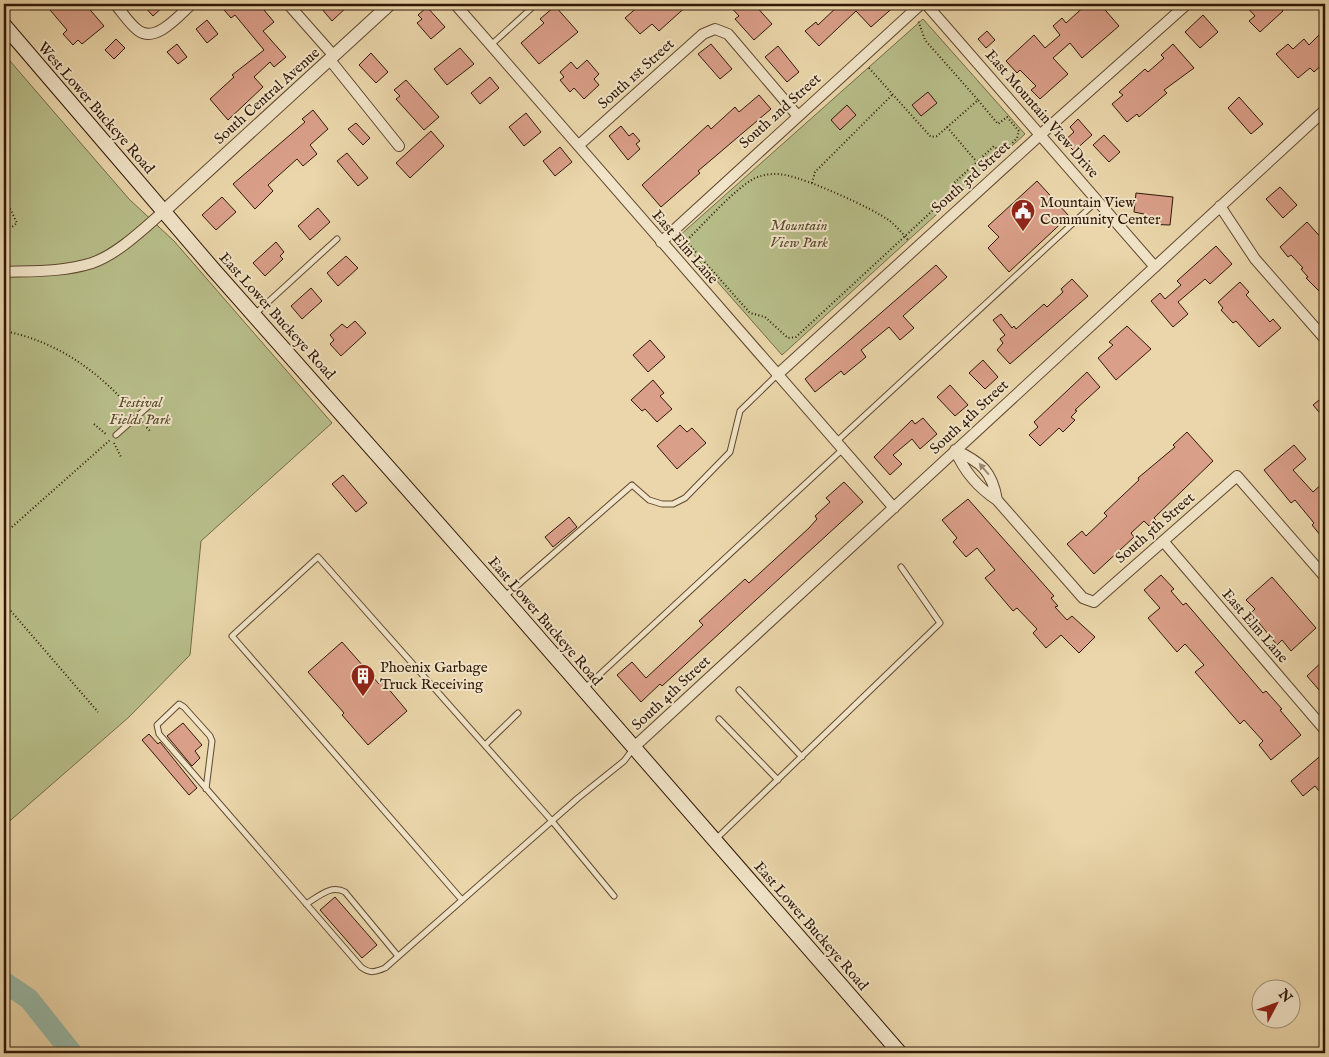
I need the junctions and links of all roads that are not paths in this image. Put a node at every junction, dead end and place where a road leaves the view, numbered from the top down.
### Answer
1 (115, 4) edge
2 (192, 4) edge
3 (288, 4) edge
4 (390, 4) edge
5 (455, 4) edge
6 (536, 4) edge
7 (926, 4) edge
8 (1187, 4) edge
9 (918, 7) edge
10 (4, 25) edge
11 (491, 45) junction
12 (332, 58) junction
13 (1325, 110) edge
14 (797, 115) junction
15 (1040, 135) junction
16 (579, 145) junction
17 (399, 146) dead end
18 (1097, 201) junction
19 (1220, 206) junction
20 (164, 211) junction
21 (337, 240) dead end
22 (661, 242) junction
23 (1155, 267) junction
24 (4, 272) edge
25 (254, 315) junction
26 (1325, 339) edge
27 (777, 375) junction
28 (152, 404) dead end
29 (116, 435) road end
30 (840, 446) junction
31 (955, 450) junction
32 (996, 500) junction
33 (894, 508) junction
34 (1163, 541) junction
35 (901, 567) dead end
36 (1325, 577) edge
37 (503, 597) junction
38 (583, 690) junction
39 (739, 690) dead end
40 (518, 713) dead end
41 (719, 719) dead end
42 (1325, 730) edge
43 (485, 746) junction
44 (633, 748) junction
45 (802, 757) junction
46 (778, 780) junction
47 (206, 789) junction
48 (552, 821) junction
49 (714, 841) junction
50 (614, 896) dead end
51 (462, 900) junction
52 (306, 904) junction
53 (398, 956) junction
54 (900, 1053) edge

1 - 2 street
3 - 12 street
4 - 12 street, South Central Avenue
5 - 11 street, East Elm Lane
6 - 11 lane
7 - 15 street, East Mountain View Drive
8 - 15 street, South 3rd Street
9 - 14 street, South 2nd Street
10 - 20 main road, West Lower Buckeye Road
11 - 16 street, East Elm Lane
12 - 17 street
12 - 20 street, South Central Avenue
13 - 19 street, South 4th Street
14 - 16 street, South 1st Street
14 - 22 street, South 2nd Street
15 - 18 street, East Mountain View Drive
15 - 27 street, South 3rd Street
16 - 22 street, East Elm Lane
18 - 23 street, East Mountain View Drive
18 - 30 lane
19 - 23 street, South 4th Street
19 - 26 street
20 - 24 street
20 - 25 main road, East Lower Buckeye Road
21 - 25 lane
22 - 27 street, East Elm Lane
23 - 31 street, South 4th Street
25 - 37 main road, East Lower Buckeye Road
27 - 30 street, East Elm Lane
27 - 37 lane
28 - 29 lane
30 - 33 street, East Elm Lane
30 - 38 lane
31 - 32 street
32 -> 31 street
31 - 33 street, South 4th Street
32 - 34 street, South 5th Street
33 - 44 street, South 4th Street
34 - 36 street, South 5th Street
34 - 42 street, East Elm Lane
35 - 45 lane
37 - 38 main road, East Lower Buckeye Road
38 - 44 main road, East Lower Buckeye Road
39 - 45 lane
40 - 43 lane
41 - 46 lane
43 - 48 lane
43 - 51 lane
44 - 48 lane
44 - 49 main road, East Lower Buckeye Road
45 - 46 lane
46 - 49 lane
47 - 47 lane
47 - 52 lane
48 - 50 lane
48 - 51 lane
49 - 54 main road, East Lower Buckeye Road
51 - 53 lane
52 - 53 lane
52 - 53 lane

